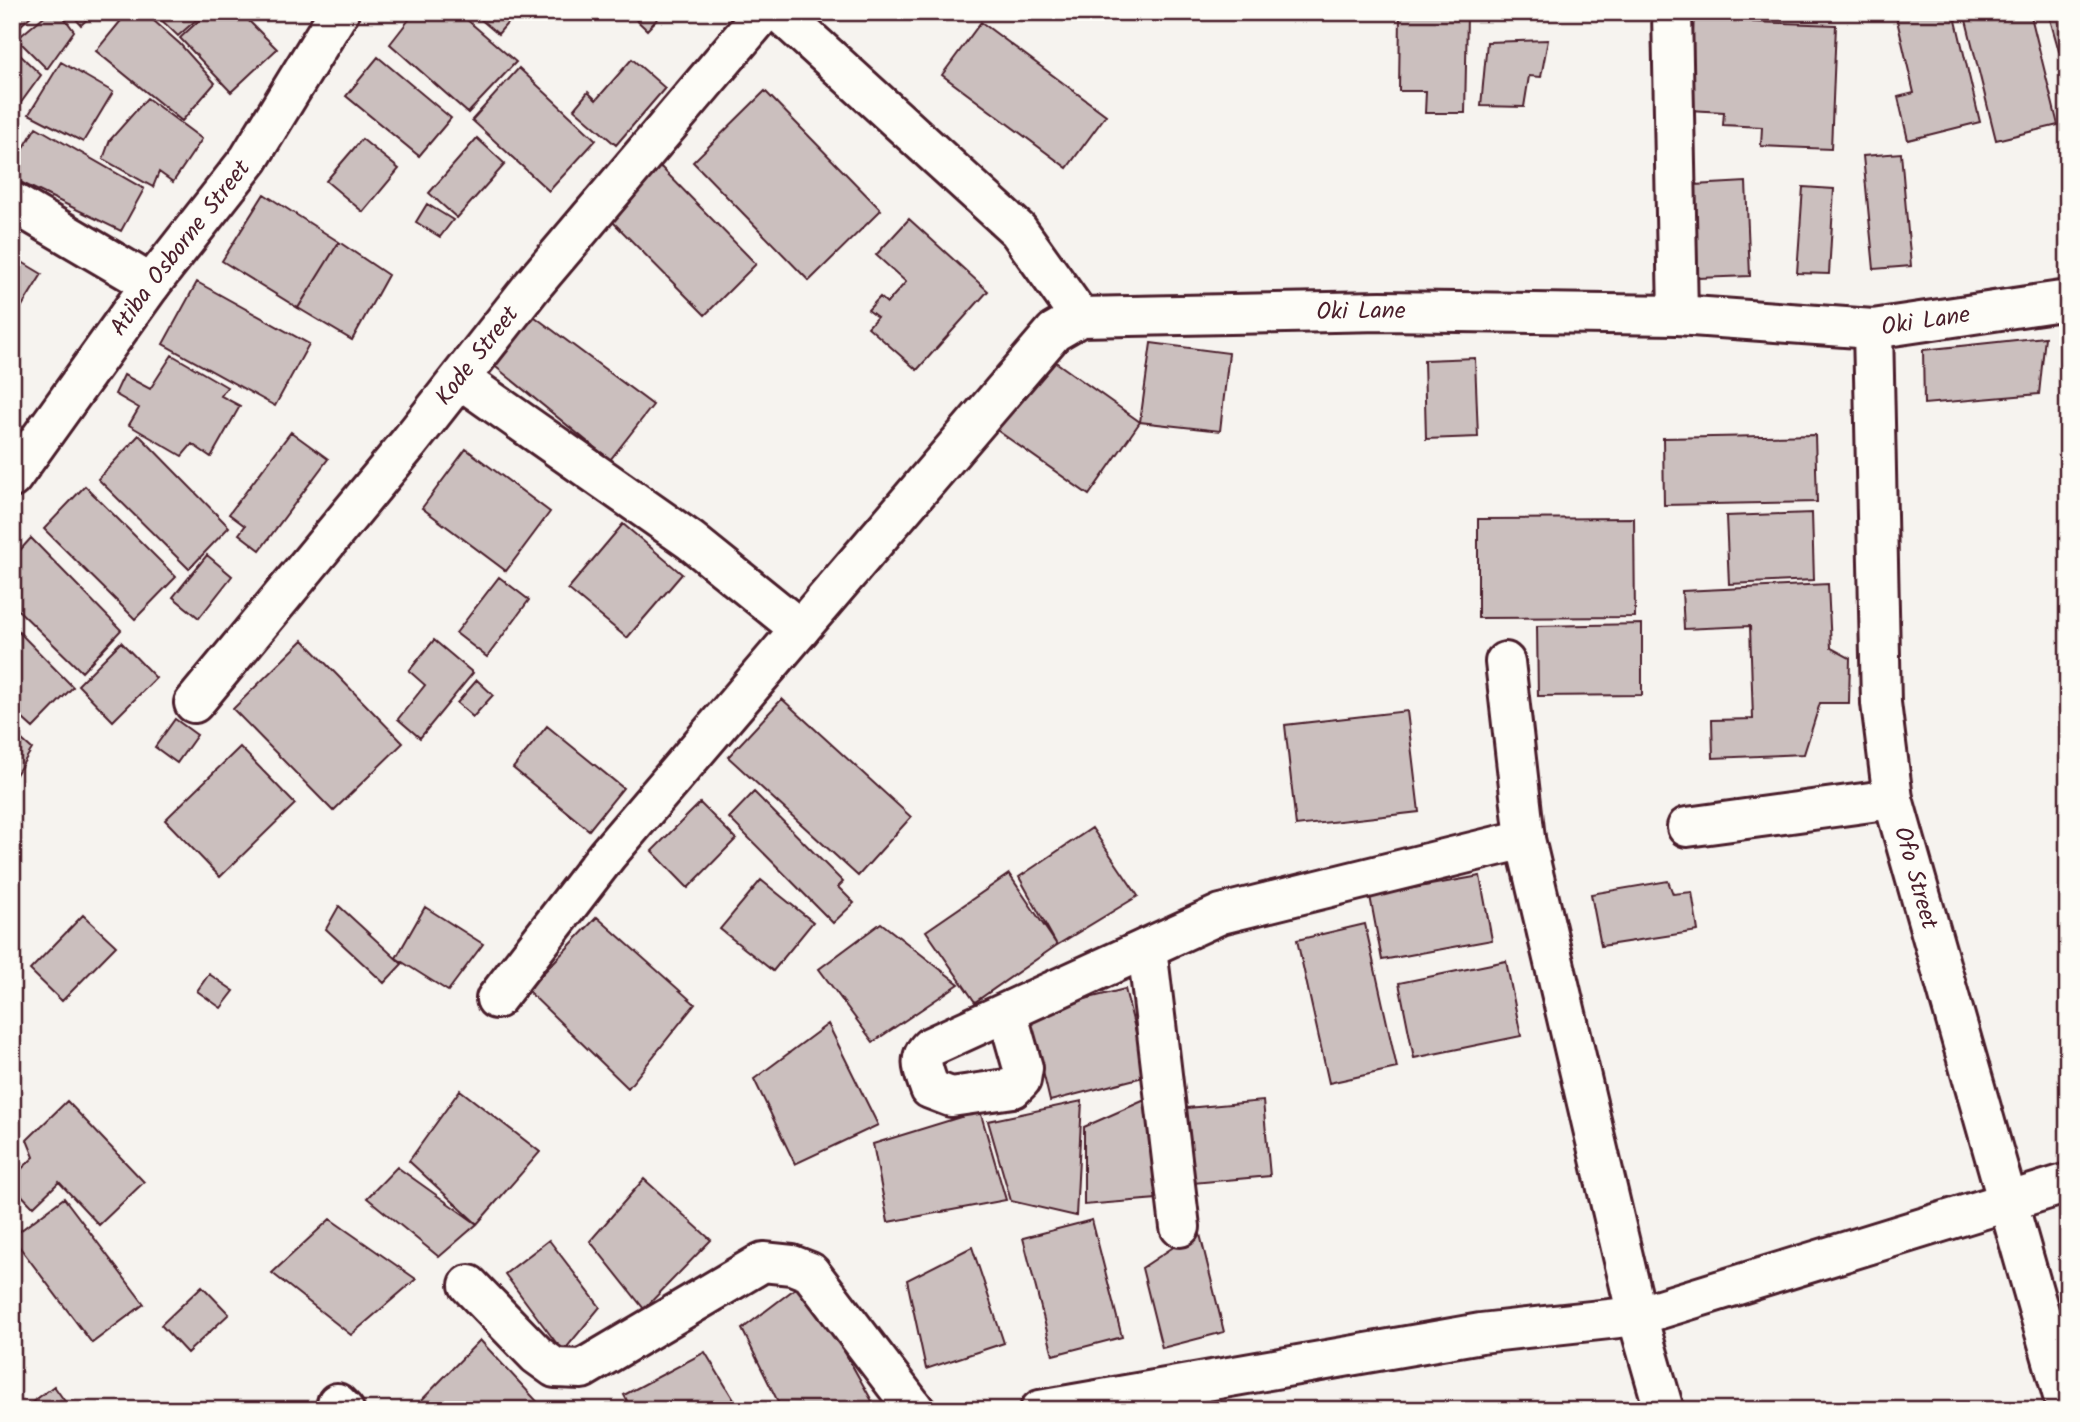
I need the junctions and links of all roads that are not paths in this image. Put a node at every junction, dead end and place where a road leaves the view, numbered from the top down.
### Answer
1 (339, 12) edge
2 (764, 12) edge
3 (779, 12) edge
4 (1672, 12) edge
5 (12, 202) edge
6 (151, 284) junction
7 (2068, 300) edge
8 (1678, 315) junction
9 (1080, 317) junction
10 (1873, 328) junction
11 (460, 379) junction
12 (12, 478) edge
13 (800, 629) junction
14 (1505, 662) dead end
15 (194, 703) dead end
16 (1893, 799) junction
17 (1687, 827) dead end
18 (1525, 839) junction
19 (1147, 948) junction
20 (496, 999) dead end
21 (1007, 1012) dead end
22 (2068, 1183) edge
23 (2008, 1200) junction
24 (1180, 1227) dead end
25 (469, 1285) dead end
26 (1637, 1316) junction
27 (915, 1410) edge
28 (1040, 1410) edge
29 (1664, 1410) edge
30 (2067, 1410) edge

1 - 6 street, Atiba Osborne Street
2 - 11 street, Kode Street
3 - 9 street
4 - 8 street
5 - 6 street
6 - 12 street, Atiba Osborne Street
7 - 10 street, Oki Lane
8 - 9 street, Oki Lane
8 - 10 street, Oki Lane
9 - 13 street
10 - 16 street, Ofo Street
11 - 13 street
11 - 15 street, Kode Street
13 - 20 street
14 - 18 street
16 - 17 street
16 - 23 street, Ofo Street
18 - 19 street
18 - 26 street
19 - 21 street
19 - 24 street
22 - 23 street
23 - 26 street
23 - 30 street, Ofo Street
25 - 27 street
26 - 28 street
26 - 29 street

